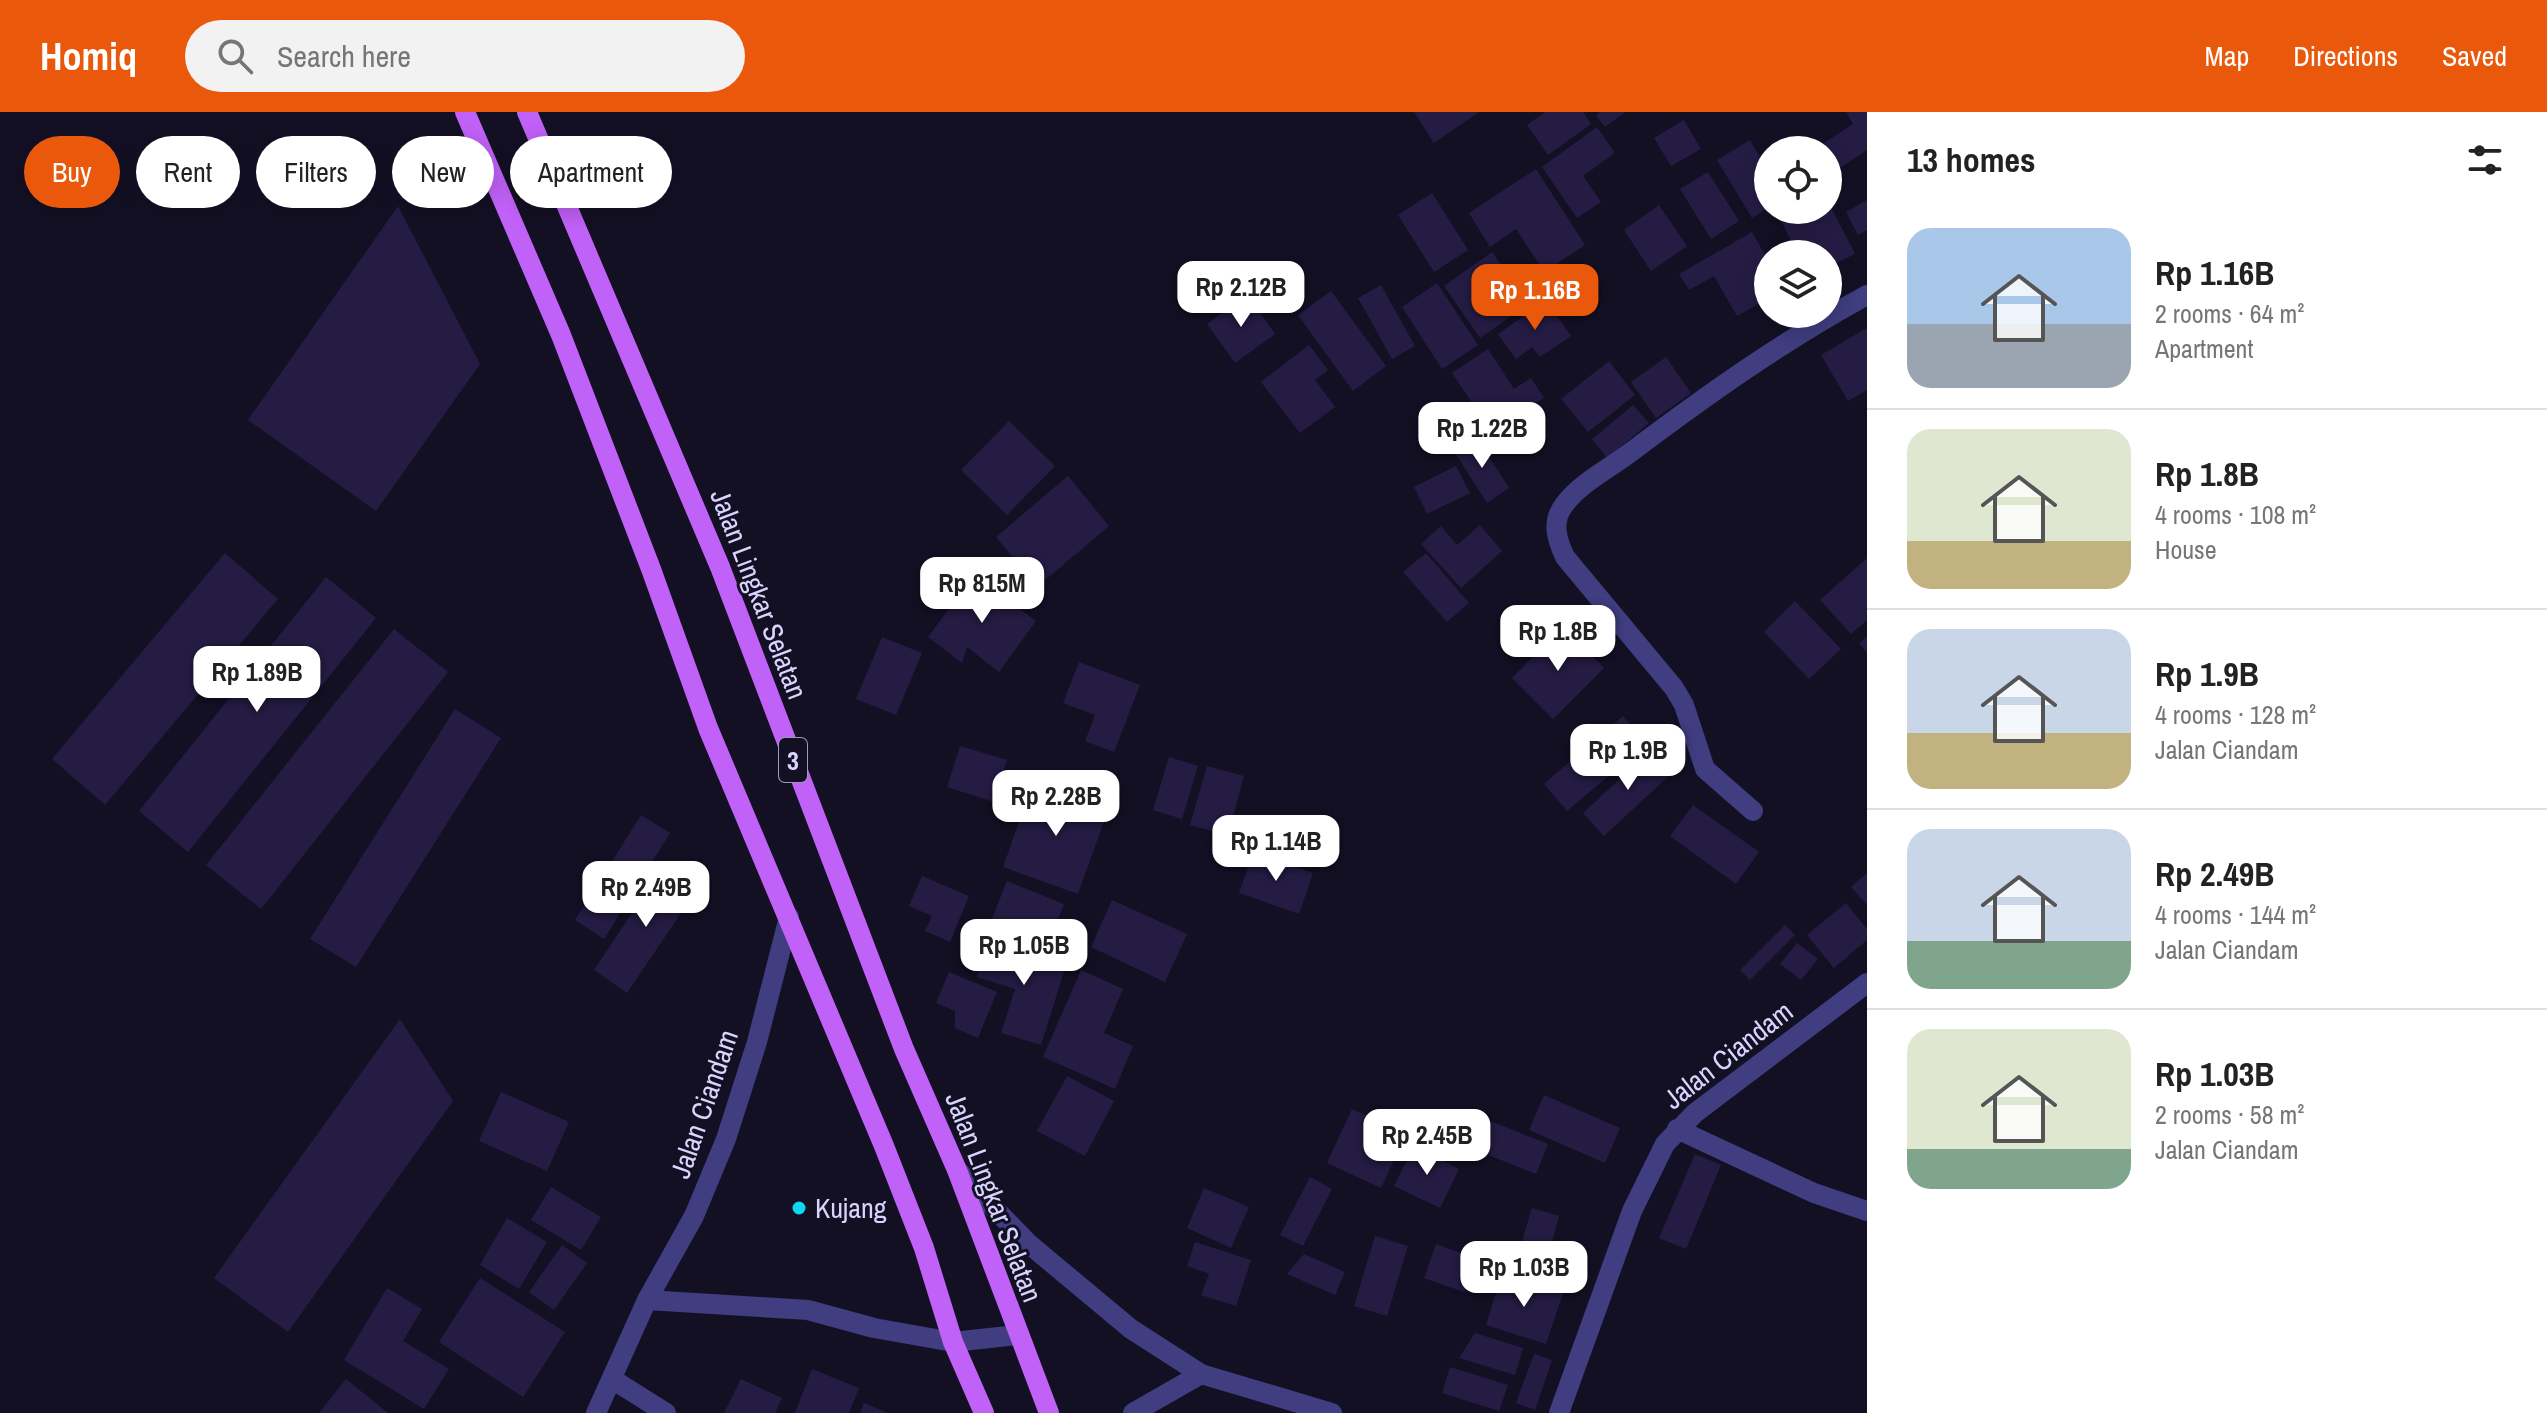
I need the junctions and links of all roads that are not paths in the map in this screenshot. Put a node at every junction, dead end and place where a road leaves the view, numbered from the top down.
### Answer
1 (465, 112) edge
2 (527, 112) edge
3 (1867, 295) edge
4 (1753, 811) dead end
5 (789, 917) junction
6 (1867, 983) edge
7 (1677, 1129) junction
8 (957, 1170) junction
9 (1867, 1211) edge
10 (647, 1300) junction
11 (1017, 1335) junction
12 (953, 1342) junction
13 (1201, 1374) junction
14 (612, 1379) junction
15 (596, 1413) edge
16 (666, 1413) edge
17 (984, 1413) edge
18 (1049, 1413) edge
19 (1133, 1413) edge
20 (1332, 1413) edge
21 (1559, 1413) edge

1 - 5 main road
2 - 8 main road, Jalan Lingkar Selatan / 3
3 - 4 street
5 - 10 street, Jalan Ciandam
5 - 12 main road
6 - 7 street, Jalan Ciandam
7 - 9 street
7 - 21 street, Jalan Ciandam
8 - 11 main road, Jalan Lingkar Selatan / 3
8 - 13 street
10 - 12 street
10 - 14 street, Jalan Ciandam
11 - 12 street
11 - 18 main road, Jalan Lingkar Selatan / 3
12 - 17 main road
13 - 19 street
13 - 20 street
14 - 15 street, Jalan Ciandam
14 - 16 street

